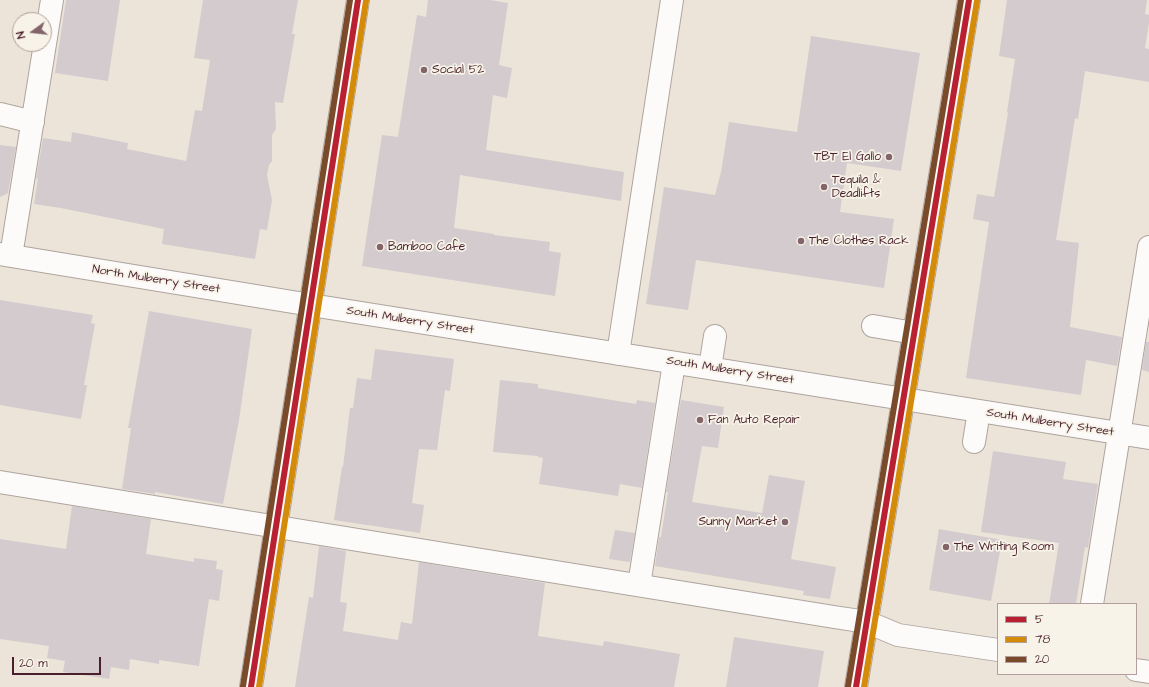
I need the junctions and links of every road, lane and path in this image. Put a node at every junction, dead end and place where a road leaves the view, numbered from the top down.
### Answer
1 (52, 0) edge
2 (358, 0) edge
3 (672, 0) edge
4 (969, 0) edge
5 (0, 114) edge
6 (33, 122) junction
7 (1149, 247) edge
8 (6, 255) edge
9 (311, 305) junction
10 (873, 326) dead end
11 (914, 332) junction
12 (715, 336) dead end
13 (618, 354) junction
14 (674, 363) junction
15 (710, 368) junction
16 (903, 399) junction
17 (979, 411) junction
18 (1119, 434) junction
19 (1149, 438) edge
20 (974, 442) dead end
21 (0, 482) edge
22 (276, 527) junction
23 (639, 585) junction
24 (1092, 603) edge
25 (867, 622) junction
26 (997, 650) edge
27 (1137, 670) edge
28 (1149, 672) edge
29 (251, 687) edge
30 (856, 687) edge

1 - 6 main road
2 - 9 main road
3 - 13 main road
4 - 11 main road
5 - 6 main road
6 - 8 main road
7 - 18 main road
8 - 9 main road, North Mulberry Street
9 - 13 main road, South Mulberry Street
9 - 22 main road
10 - 11 main road
11 - 16 main road
12 - 15 main road
13 - 14 main road, South Mulberry Street
14 - 15 main road, South Mulberry Street
14 - 23 main road
15 - 16 main road, South Mulberry Street
16 - 17 main road, South Mulberry Street
16 - 25 main road
17 - 18 main road, South Mulberry Street
17 - 20 main road
18 - 19 main road, South Mulberry Street
18 - 24 main road
21 - 22 main road
22 - 23 main road
22 - 29 main road
23 - 25 main road
25 - 26 main road
25 - 30 main road
27 - 28 main road

